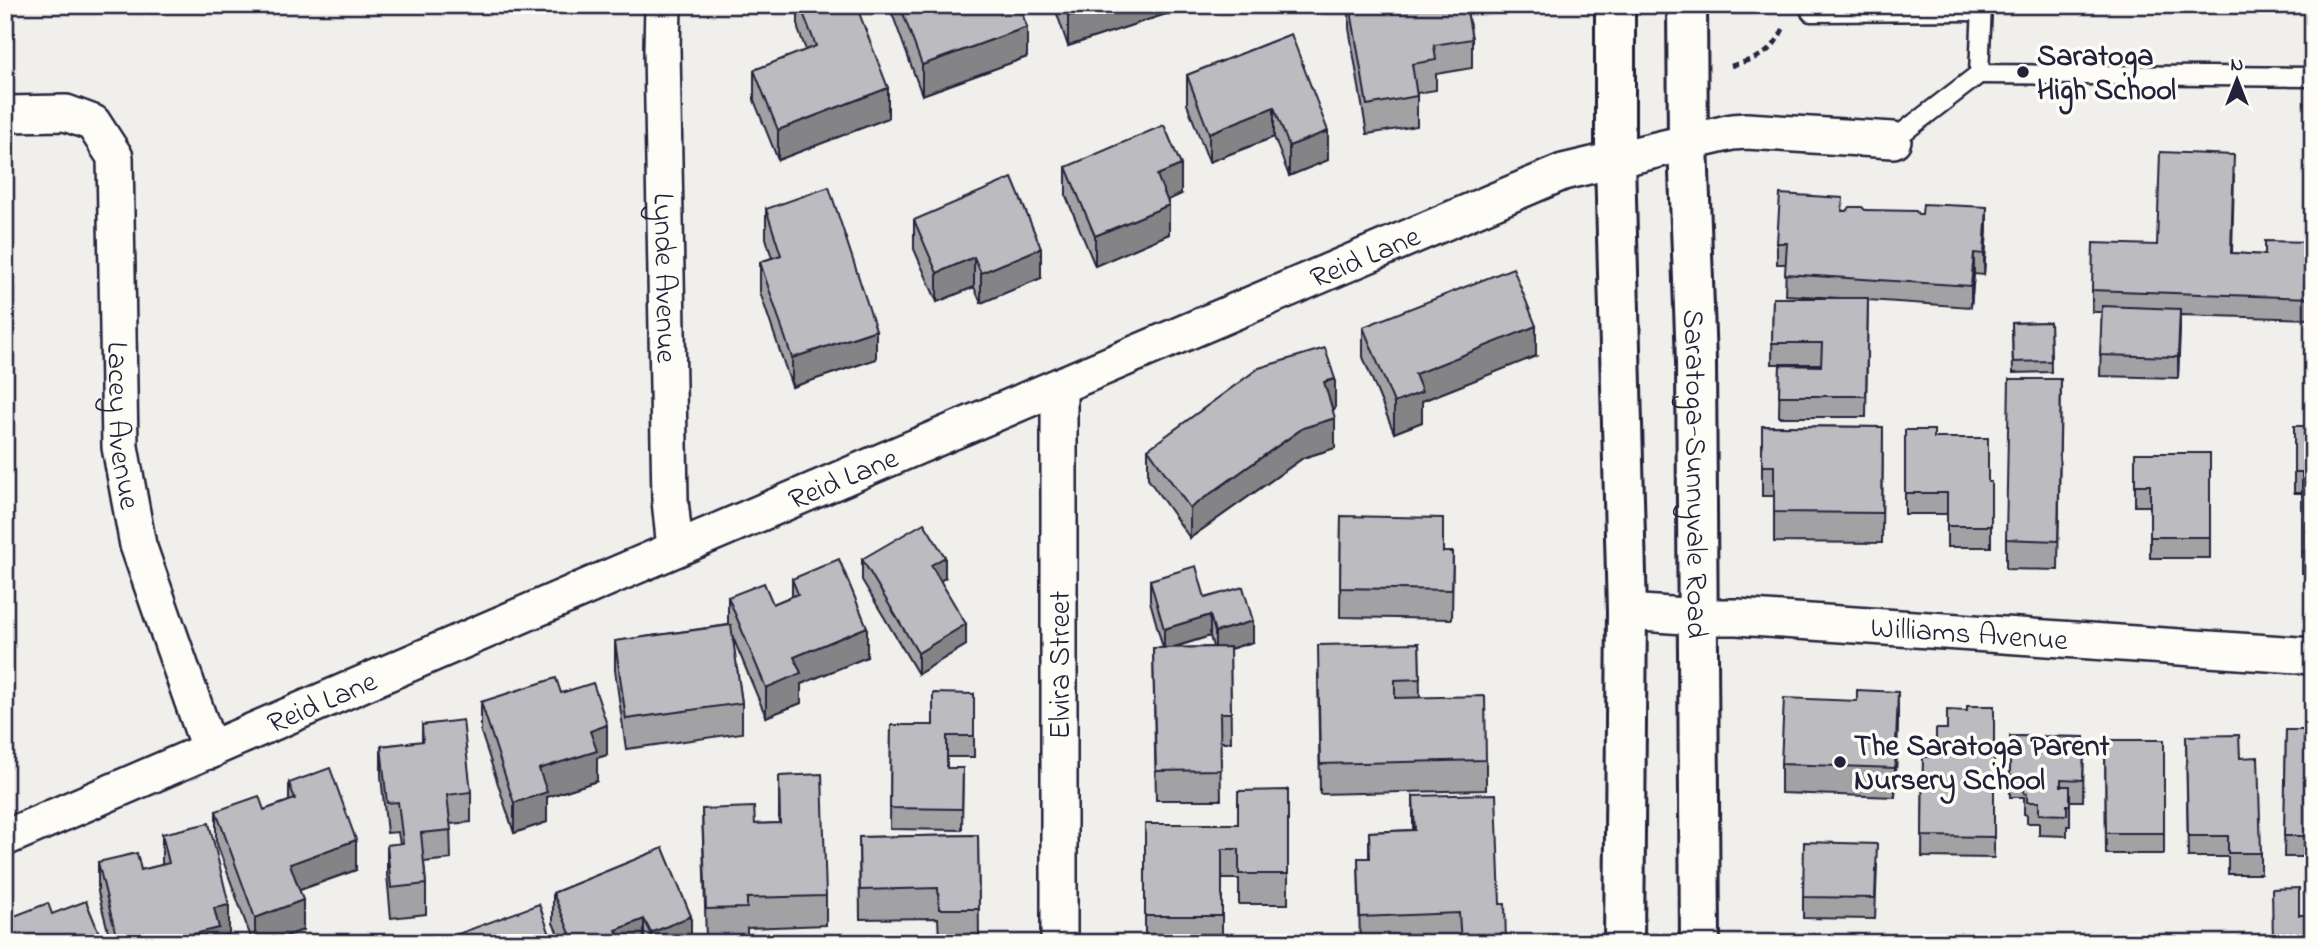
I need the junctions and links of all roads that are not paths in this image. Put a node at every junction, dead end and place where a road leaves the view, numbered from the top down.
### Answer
1 (663, 5) edge
2 (1615, 5) edge
3 (1687, 5) edge
4 (1810, 5) edge
5 (1982, 8) edge
6 (1979, 74) junction
7 (2313, 77) edge
8 (5, 114) edge
9 (1893, 140) joint
10 (1688, 144) junction
11 (1615, 160) junction
12 (1059, 388) junction
13 (675, 550) junction
14 (1627, 612) junction
15 (1699, 617) junction
16 (2313, 656) edge
17 (210, 751) junction
18 (5, 838) edge
19 (1059, 943) edge
20 (1624, 943) edge
21 (1700, 943) edge

1 - 13 street, Lynde Avenue
2 - 11 main road
3 - 10 main road, Saratoga-Sunnyvale Road
4 - 5 lane
5 - 6 lane
6 - 7 lane
6 - 9 lane
8 - 17 street, Lacey Avenue
9 - 10 street, Reid Lane
10 - 11 street, Reid Lane
10 - 15 main road, Saratoga-Sunnyvale Road
11 - 12 street, Reid Lane
11 - 14 main road
12 - 13 street, Reid Lane
12 - 19 street, Elvira Street
13 - 17 street, Reid Lane
14 - 15 street, Williams Avenue
14 - 20 main road
15 - 16 street, Williams Avenue
15 - 21 main road, Saratoga-Sunnyvale Road
17 - 18 street, Reid Lane

